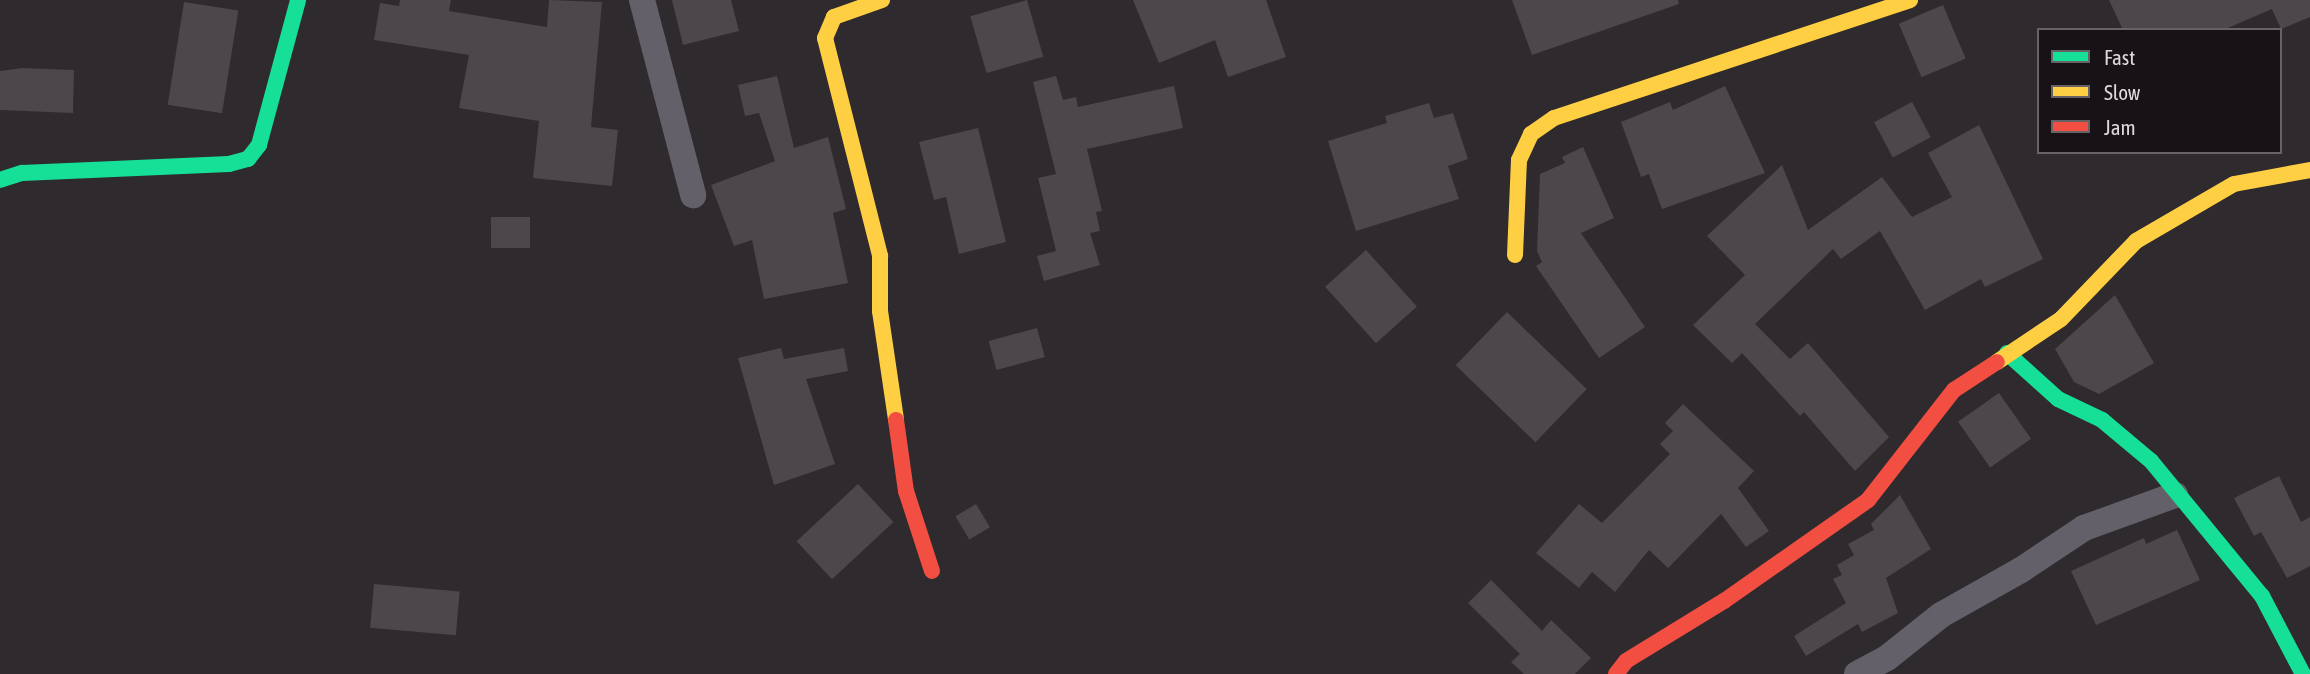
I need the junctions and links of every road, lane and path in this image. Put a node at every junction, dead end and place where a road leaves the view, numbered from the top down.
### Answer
1 (298, 0) edge
2 (642, 0) edge
3 (882, 0) edge
4 (1910, 0) edge
5 (2310, 170) edge
6 (0, 180) edge
7 (693, 195) dead end
8 (1515, 255) dead end
9 (2007, 353) junction
10 (2175, 495) junction
11 (932, 570) dead end
12 (1616, 674) edge
13 (1857, 674) edge
14 (2303, 674) edge

1 - 6 street
2 - 7 street
3 - 11 street
4 - 8 street
5 - 9 street
9 - 10 street
9 - 12 street
10 - 13 street
10 - 14 street

